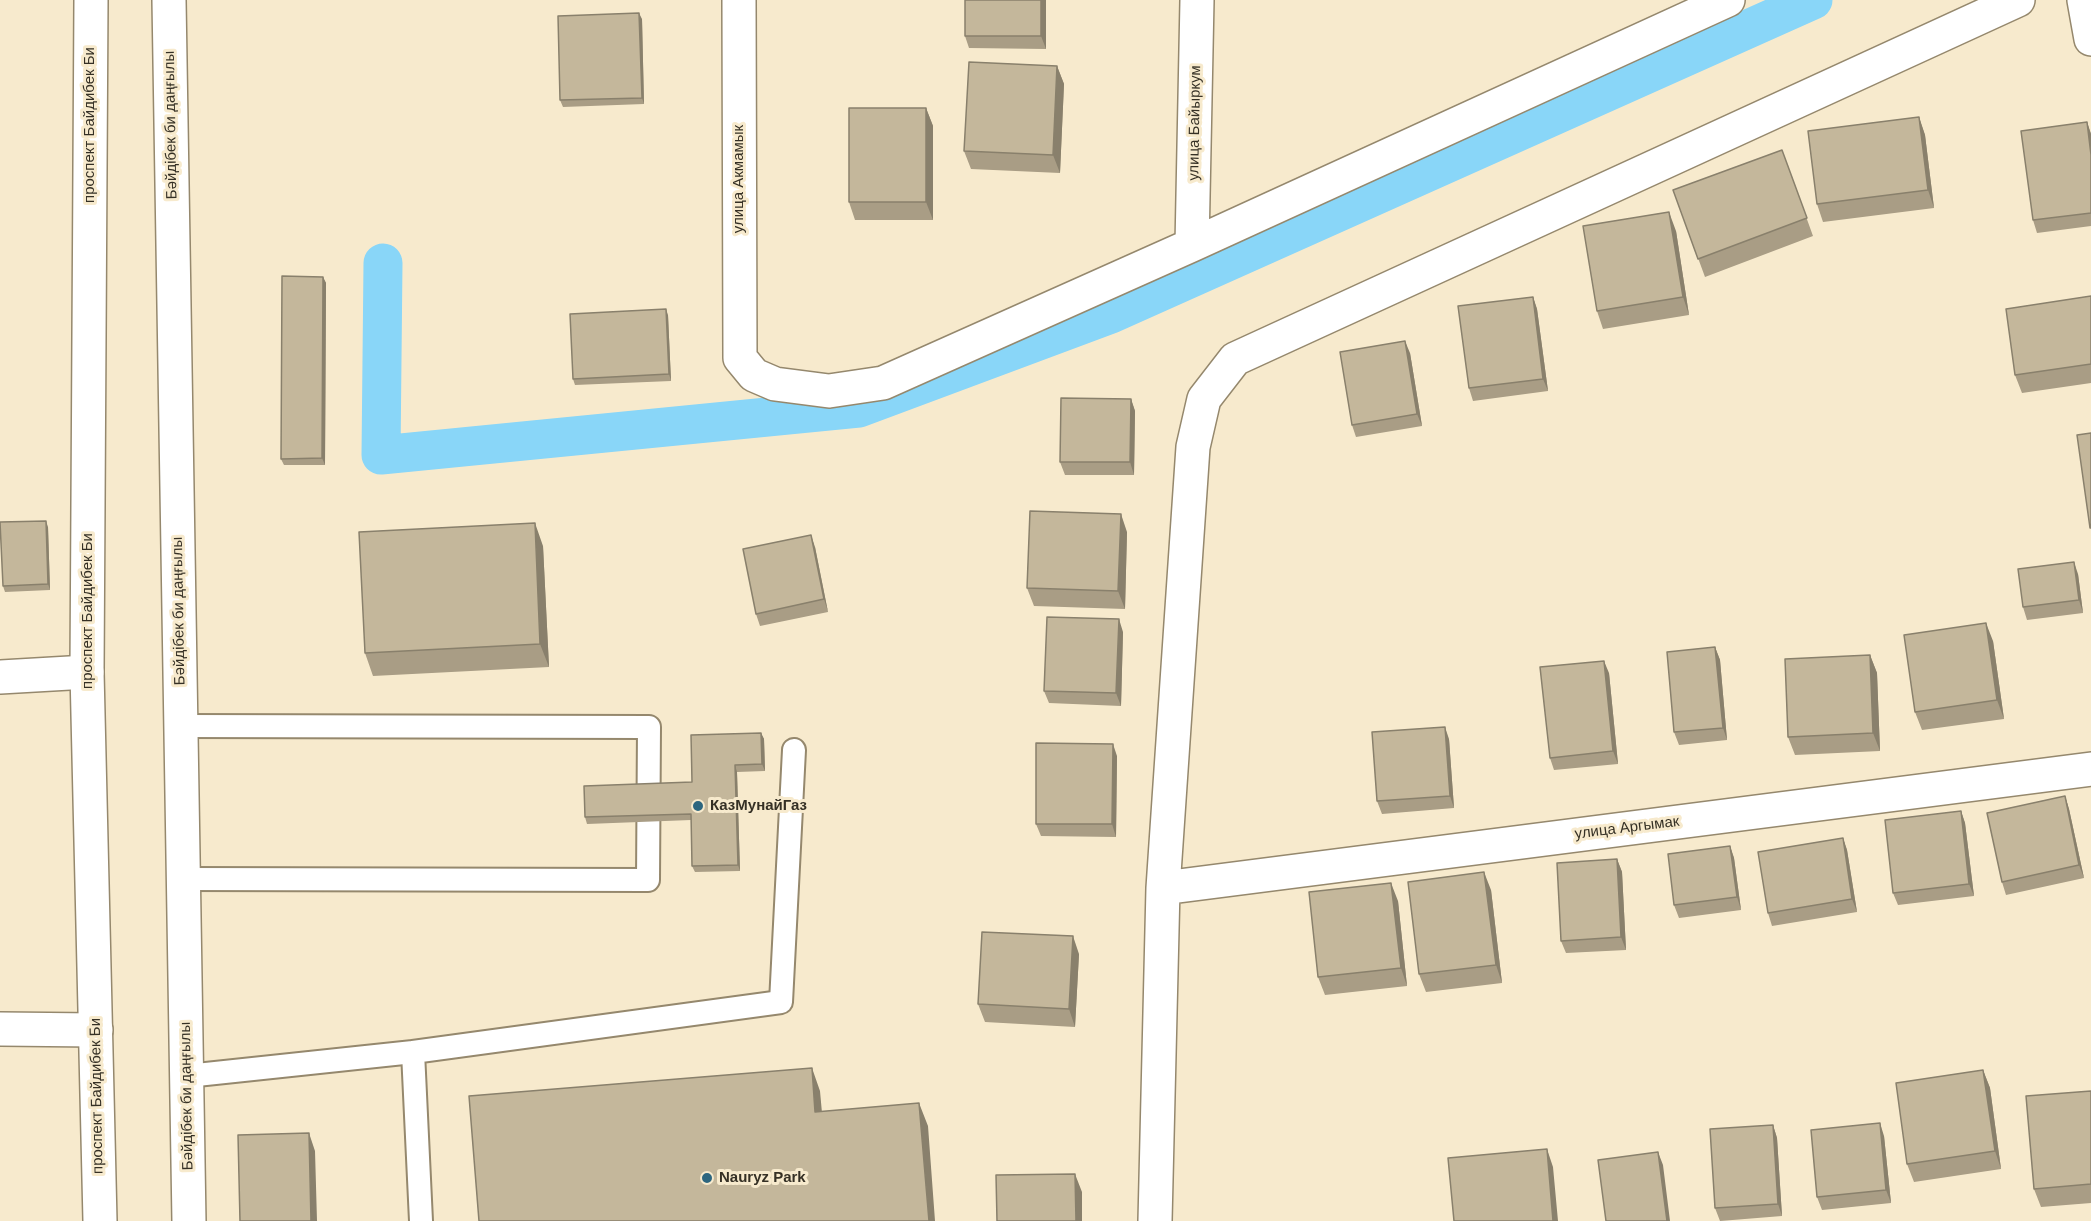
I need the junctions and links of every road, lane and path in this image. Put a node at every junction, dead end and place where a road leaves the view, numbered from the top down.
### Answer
1 (91, 0) edge
2 (169, 0) edge
3 (739, 0) edge
4 (1197, 0) edge
5 (1728, 0) edge
6 (2018, 0) edge
7 (2084, 0) edge
8 (2091, 39) edge
9 (1192, 245) junction
10 (87, 672) junction
11 (0, 677) edge
12 (181, 726) junction
13 (794, 750) dead end
14 (2091, 769) edge
15 (183, 879) junction
16 (1163, 888) junction
17 (0, 1029) edge
18 (96, 1030) junction
19 (413, 1052) junction
20 (187, 1076) junction
21 (100, 1221) edge
22 (189, 1221) edge
23 (421, 1221) edge
24 (1155, 1221) edge

1 - 10 street, проспект Байдибек Би
2 - 12 street, Бәйдібек би даңғылы
3 - 9 street, улица Акмамык
4 - 9 street, улица Байыркум
5 - 9 street
6 - 16 street
7 - 8 street
10 - 11 street
10 - 18 street, проспект Байдибек Би
12 - 15 street, Бәйдібек би даңғылы
12 - 15 lane
13 - 19 lane
14 - 16 street, улица Аргымак
15 - 20 street, Бәйдібек би даңғылы
16 - 24 street
17 - 18 street
18 - 21 street, проспект Байдибек Би
19 - 20 lane
19 - 23 lane
20 - 22 street, Бәйдібек би даңғылы

